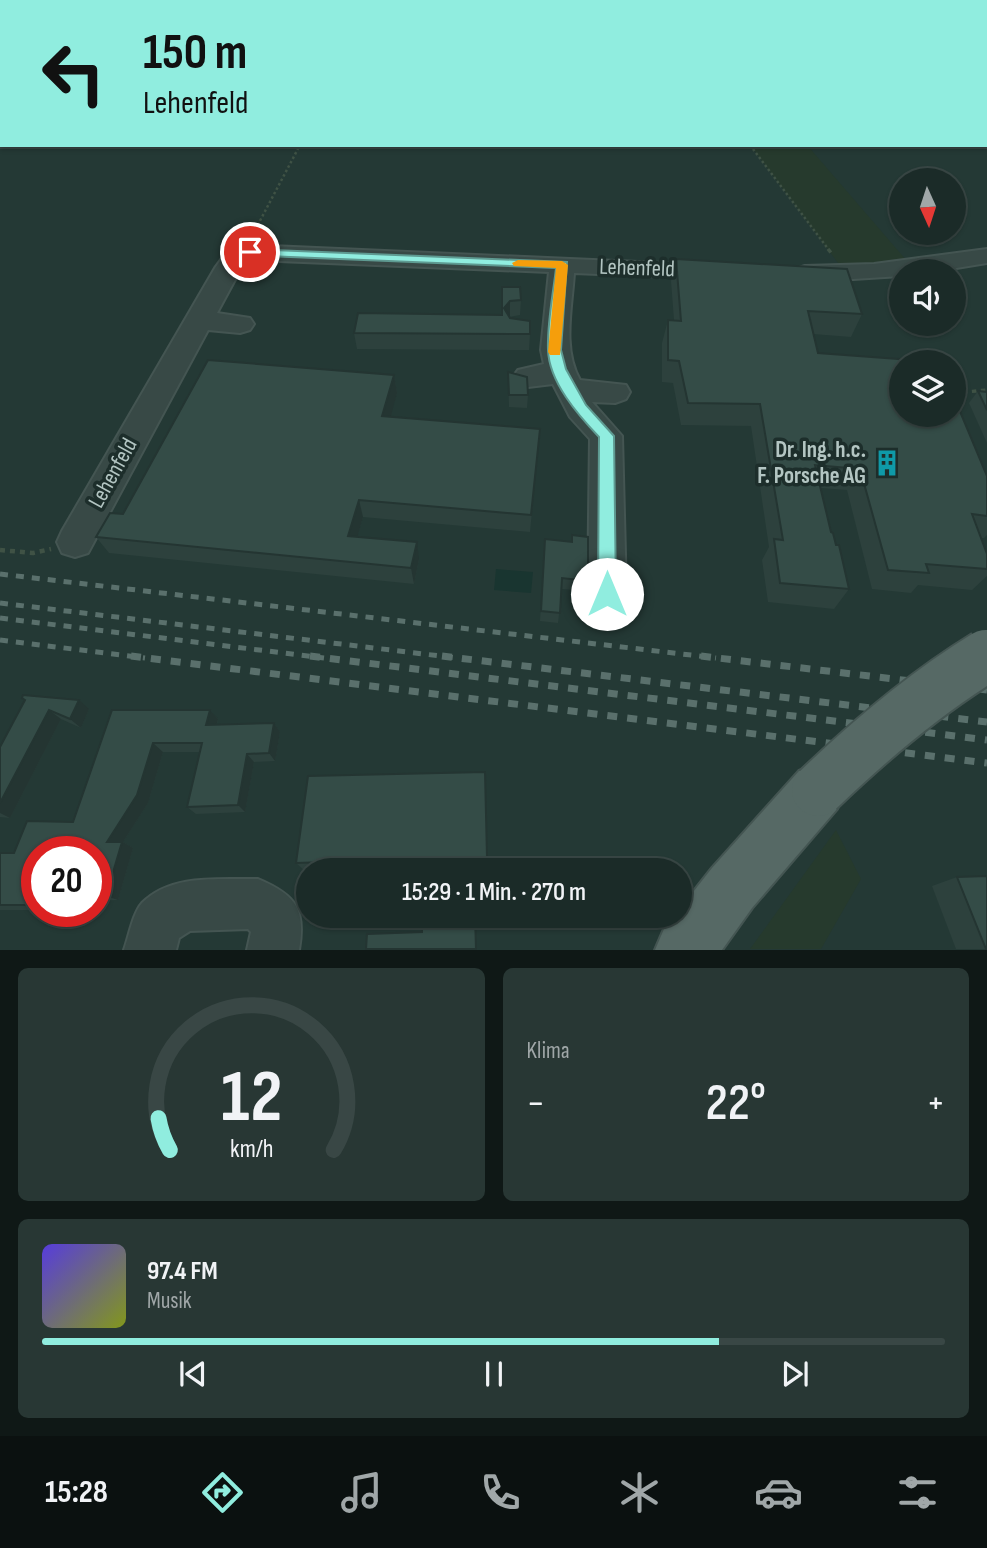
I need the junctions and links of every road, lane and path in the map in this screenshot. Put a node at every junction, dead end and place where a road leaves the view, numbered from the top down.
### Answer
1 (299, 147) edge
2 (752, 147) edge
3 (241, 254) junction
4 (987, 256) edge
5 (562, 265) junction
6 (744, 272) edge
7 (783, 274) edge
8 (853, 282) junction
9 (200, 320) junction
10 (240, 324) dead end
11 (553, 379) junction
12 (987, 390) edge
13 (966, 392) edge
14 (615, 393) dead end
15 (75, 541) joint
16 (0, 550) edge
17 (607, 594) dead end
18 (987, 656) edge
19 (150, 950) edge
20 (273, 950) edge
21 (685, 950) edge

1 - 3 path
2 - 8 path
3 - 5 street, Lehenfeld
3 - 9 street, Lehenfeld
4 - 8 street
5 - 6 street, Lehenfeld
5 - 11 street
7 - 8 street
9 - 10 street
9 - 15 street, Lehenfeld
11 - 14 street
11 - 17 street
12 - 13 path
15 - 16 path
18 - 21 main road, bridge
19 - 20 street

